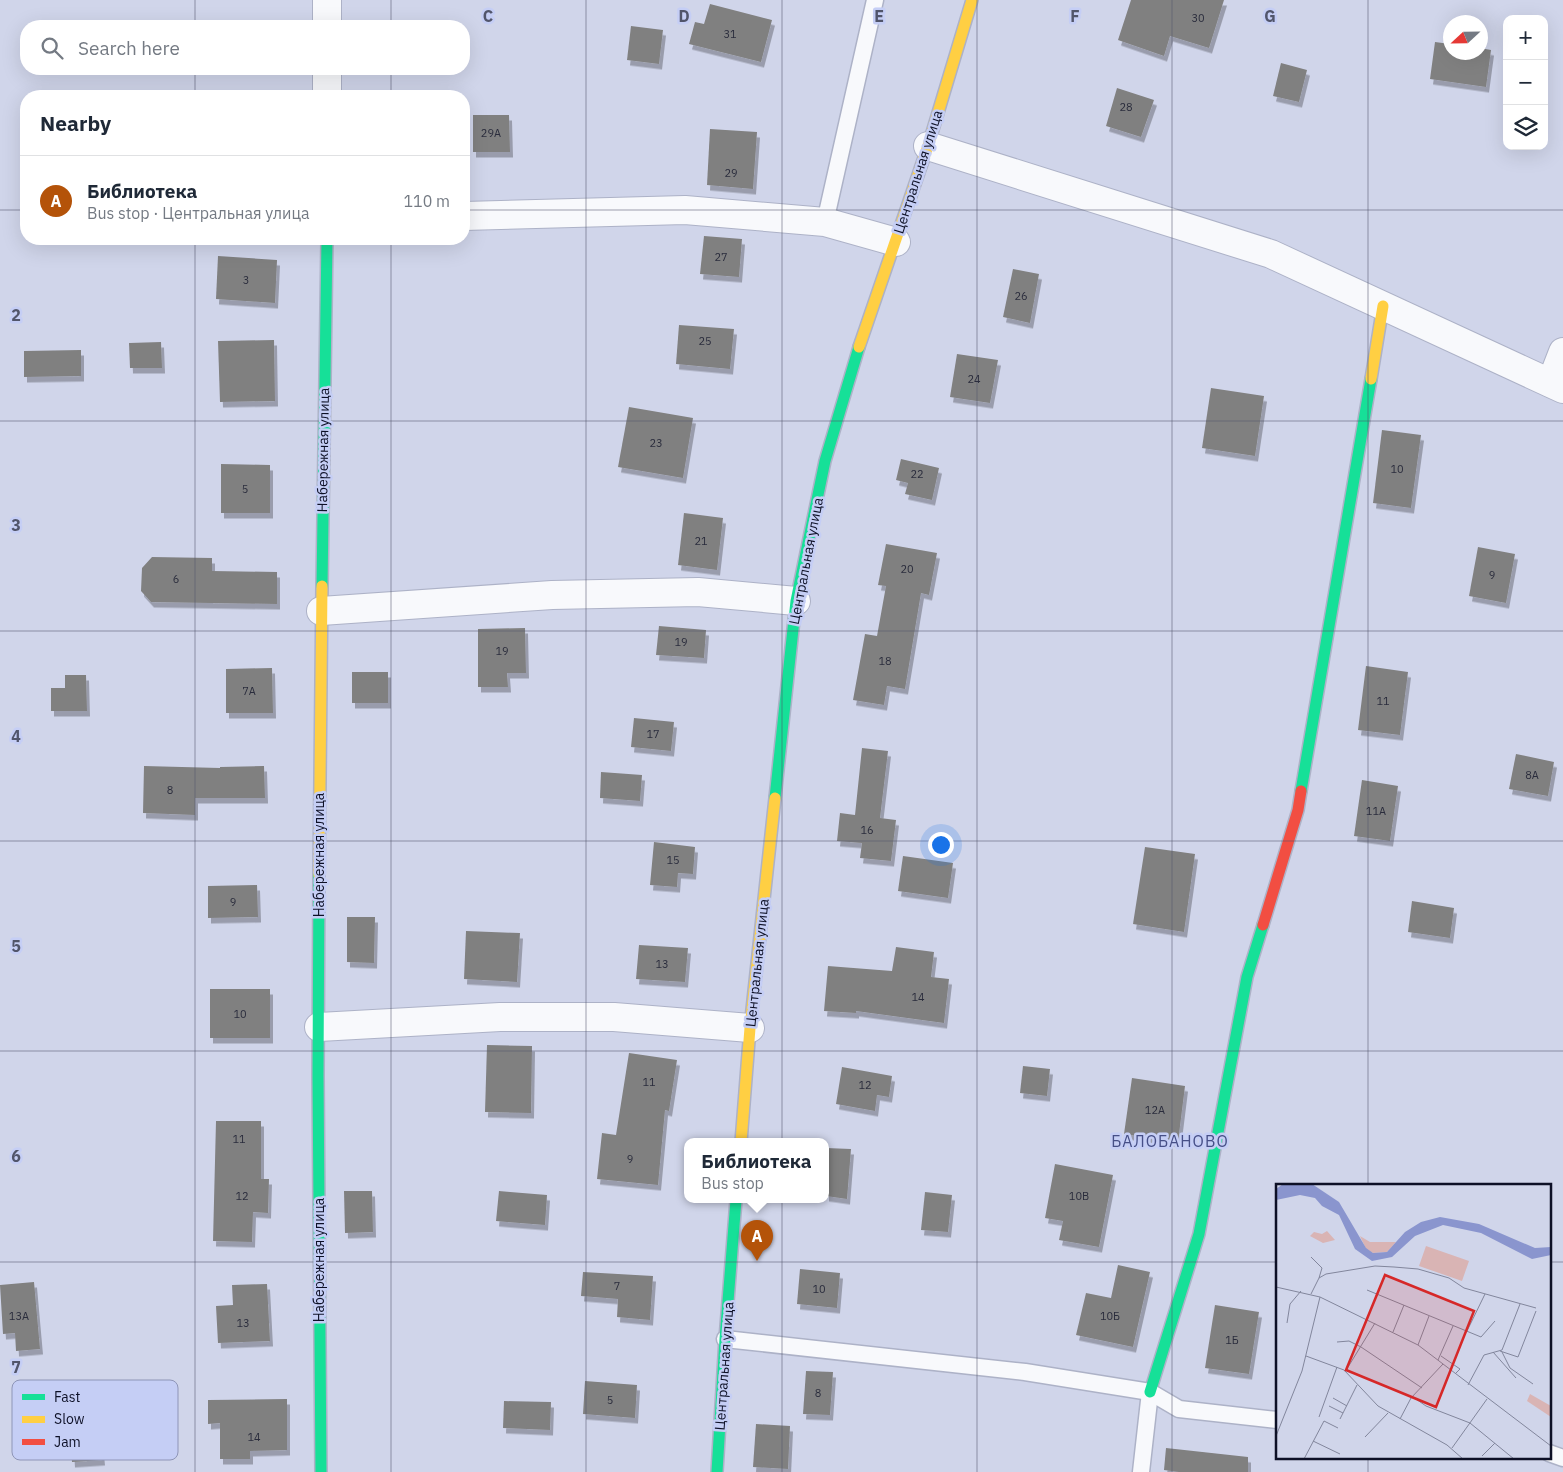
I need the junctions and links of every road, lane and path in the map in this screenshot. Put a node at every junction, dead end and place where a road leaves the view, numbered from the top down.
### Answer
1 (327, 0) edge
2 (875, 0) edge
3 (972, 0) edge
4 (327, 20) edge
5 (327, 75) edge
6 (327, 90) edge
7 (928, 146) junction
8 (470, 216) edge
9 (825, 222) junction
10 (896, 242) junction
11 (326, 245) edge
12 (1384, 306) junction
13 (1563, 352) edge
14 (1557, 386) edge
15 (796, 601) junction
16 (321, 611) junction
17 (319, 1028) junction
18 (750, 1028) junction
19 (740, 1138) edge
20 (736, 1203) edge
21 (725, 1339) junction
22 (1150, 1392) junction
23 (1276, 1420) edge
24 (1550, 1453) edge
25 (1563, 1458) edge
26 (321, 1472) edge
27 (717, 1472) edge
28 (1141, 1472) edge

1 - 4 street
2 - 9 lane
3 - 7 street, Центральная улица
5 - 6 street
7 - 10 street, Центральная улица
7 - 12 street
8 - 9 street
9 - 10 street
10 - 15 street, Центральная улица
11 - 16 street, Набережная улица
12 - 14 street
12 - 22 street
13 - 14 street
15 - 16 street
15 - 18 street, Центральная улица
16 - 17 street, Набережная улица
17 - 18 street
17 - 26 street, Набережная улица
18 - 19 street, Центральная улица
20 - 21 street, Центральная улица
21 - 22 lane
21 - 27 street, Центральная улица
22 - 23 lane
22 - 28 lane
24 - 25 lane

